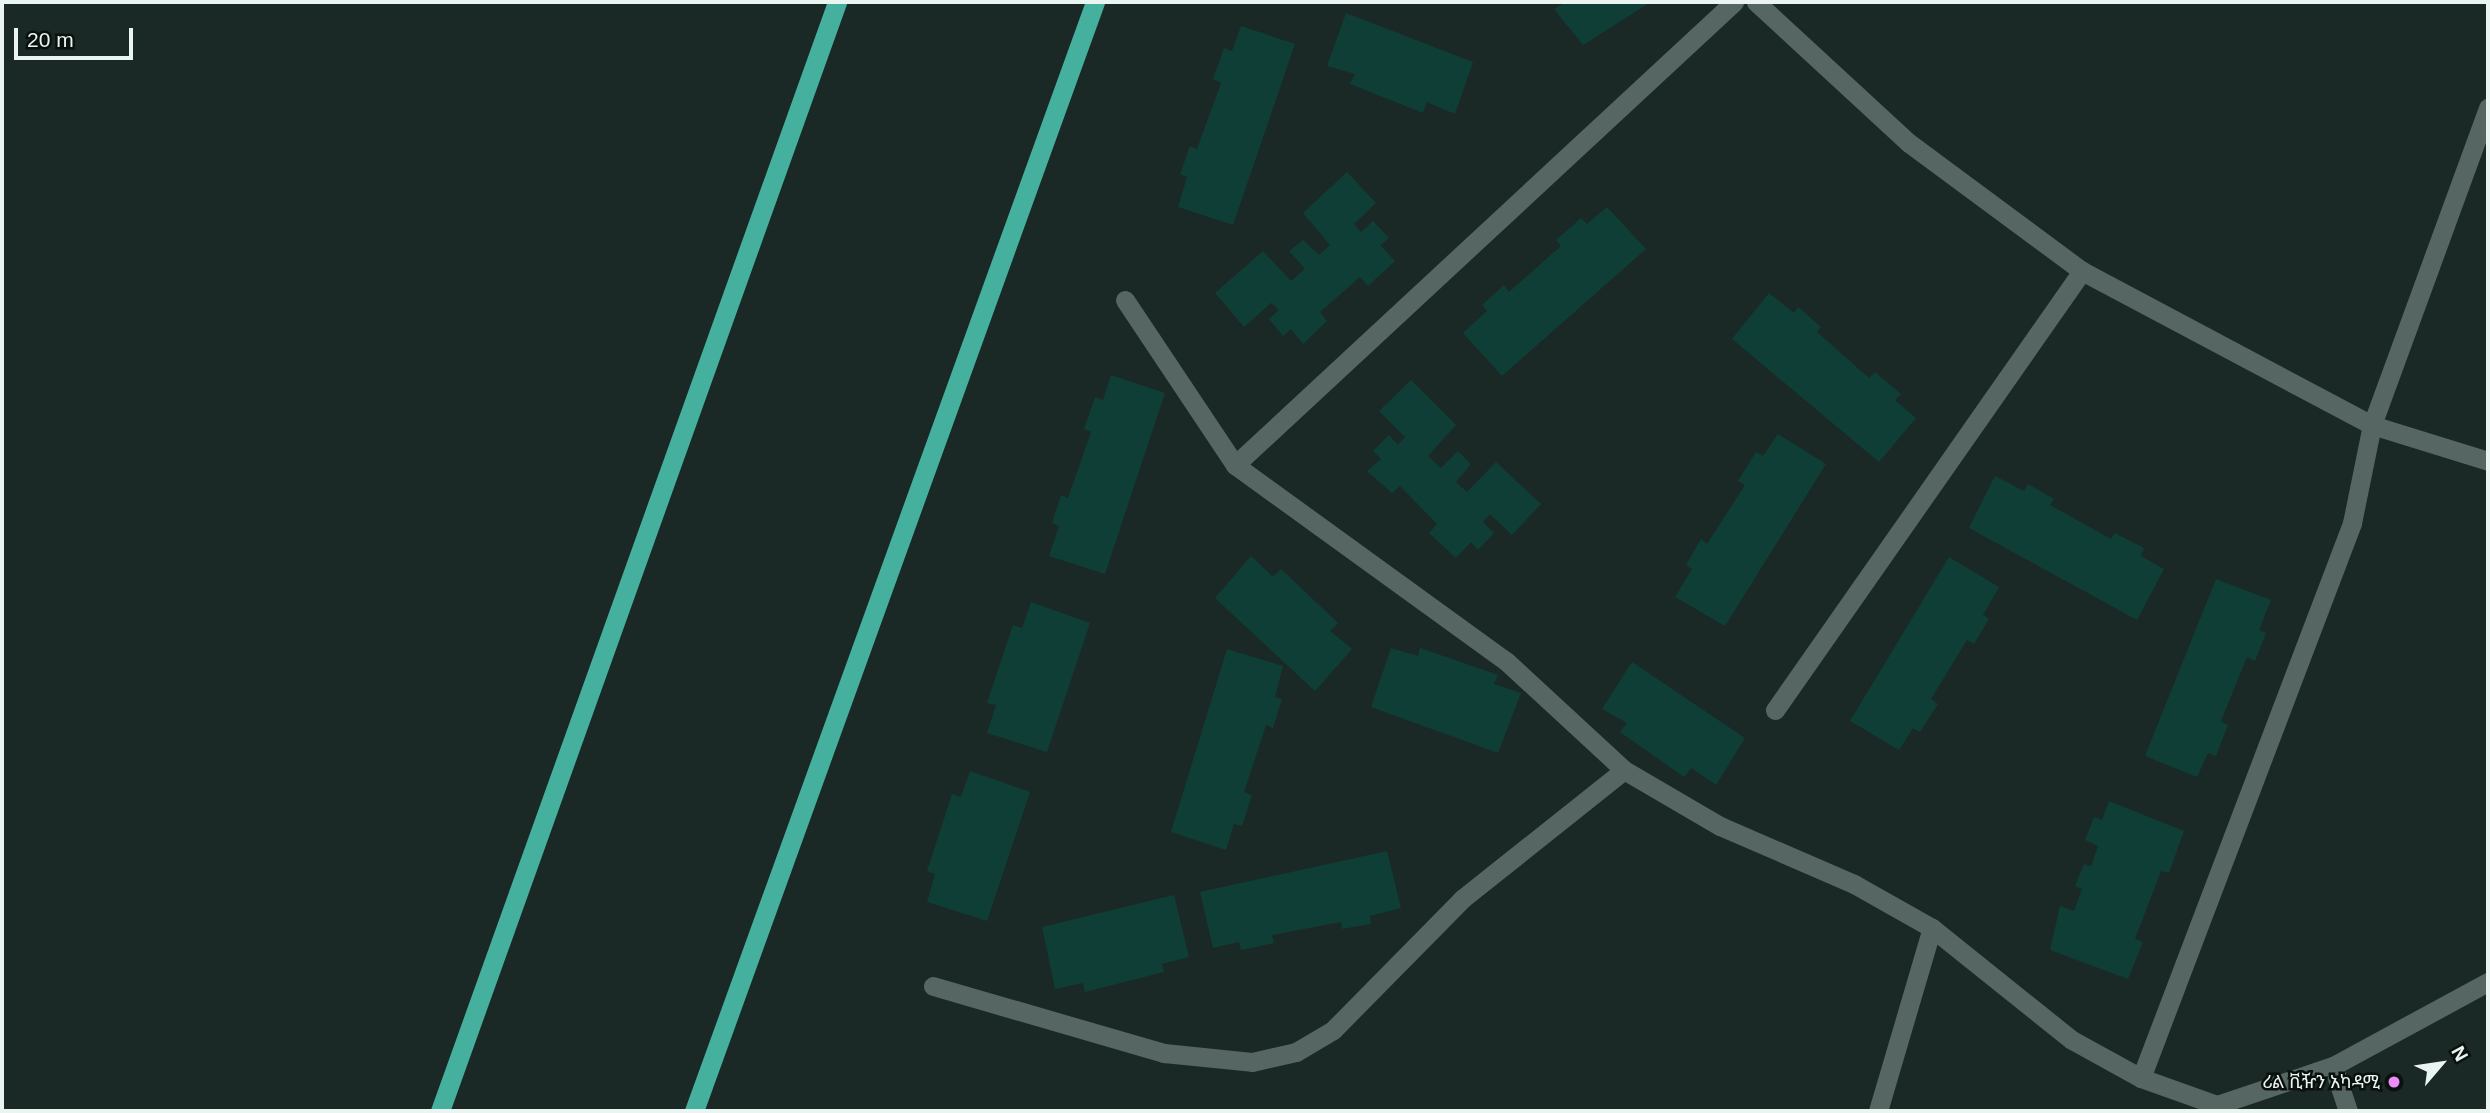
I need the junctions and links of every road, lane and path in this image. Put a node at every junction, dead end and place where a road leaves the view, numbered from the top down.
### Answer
1 (836, 2) edge
2 (1095, 2) edge
3 (1734, 2) edge
4 (1756, 2) edge
5 (2488, 108) edge
6 (2082, 271) junction
7 (1125, 300) dead end
8 (2372, 425) junction
9 (2488, 461) edge
10 (1235, 465) junction
11 (1775, 709) dead end
12 (1624, 770) junction
13 (1932, 928) junction
14 (2488, 982) edge
15 (933, 986) dead end
16 (2333, 1066) junction
17 (2141, 1078) junction
18 (2213, 1108) edge
19 (440, 1111) edge
20 (694, 1111) edge
21 (1878, 1111) edge
22 (2348, 1111) edge

1 - 19 highway
2 - 20 highway
3 - 10 street
4 - 6 street
5 - 8 street
6 - 8 street
6 - 11 street
7 - 10 street
8 - 9 street
8 - 17 street
10 - 12 street
12 - 13 street
12 - 15 street
13 - 17 street
13 - 21 street
14 - 16 street
16 - 18 street
16 - 22 street
17 - 18 street

